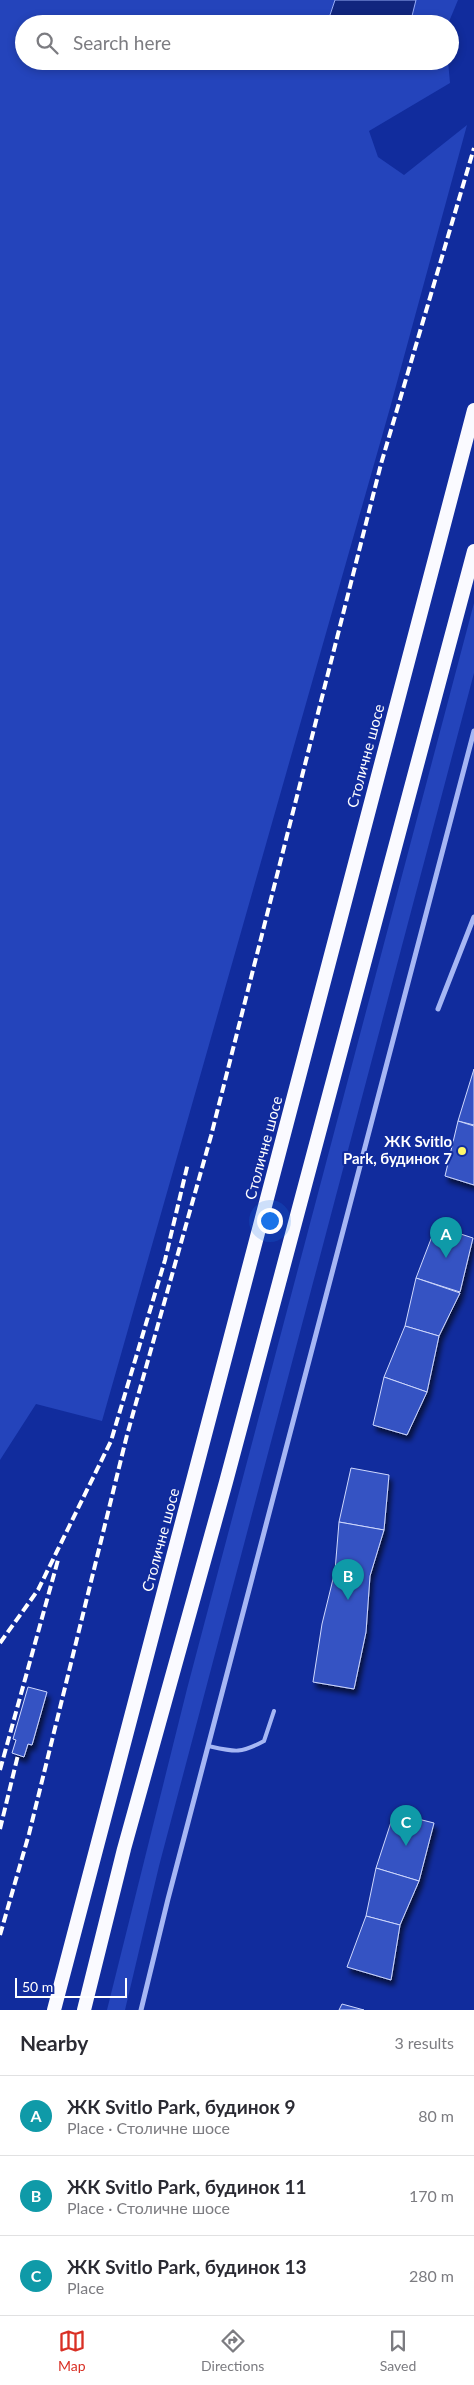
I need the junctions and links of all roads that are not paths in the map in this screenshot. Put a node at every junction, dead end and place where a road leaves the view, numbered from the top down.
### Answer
1 (474, 410) edge
2 (474, 551) edge
3 (474, 732) edge
4 (474, 917) edge
5 (438, 1009) dead end
6 (274, 1710) dead end
7 (208, 1746) junction
8 (54, 2010) edge
9 (84, 2010) edge
10 (141, 2010) edge

1 - 8 highway, Столичне шосе
2 - 9 highway
3 - 7 street
4 - 5 street
6 - 7 lane
7 - 10 street

